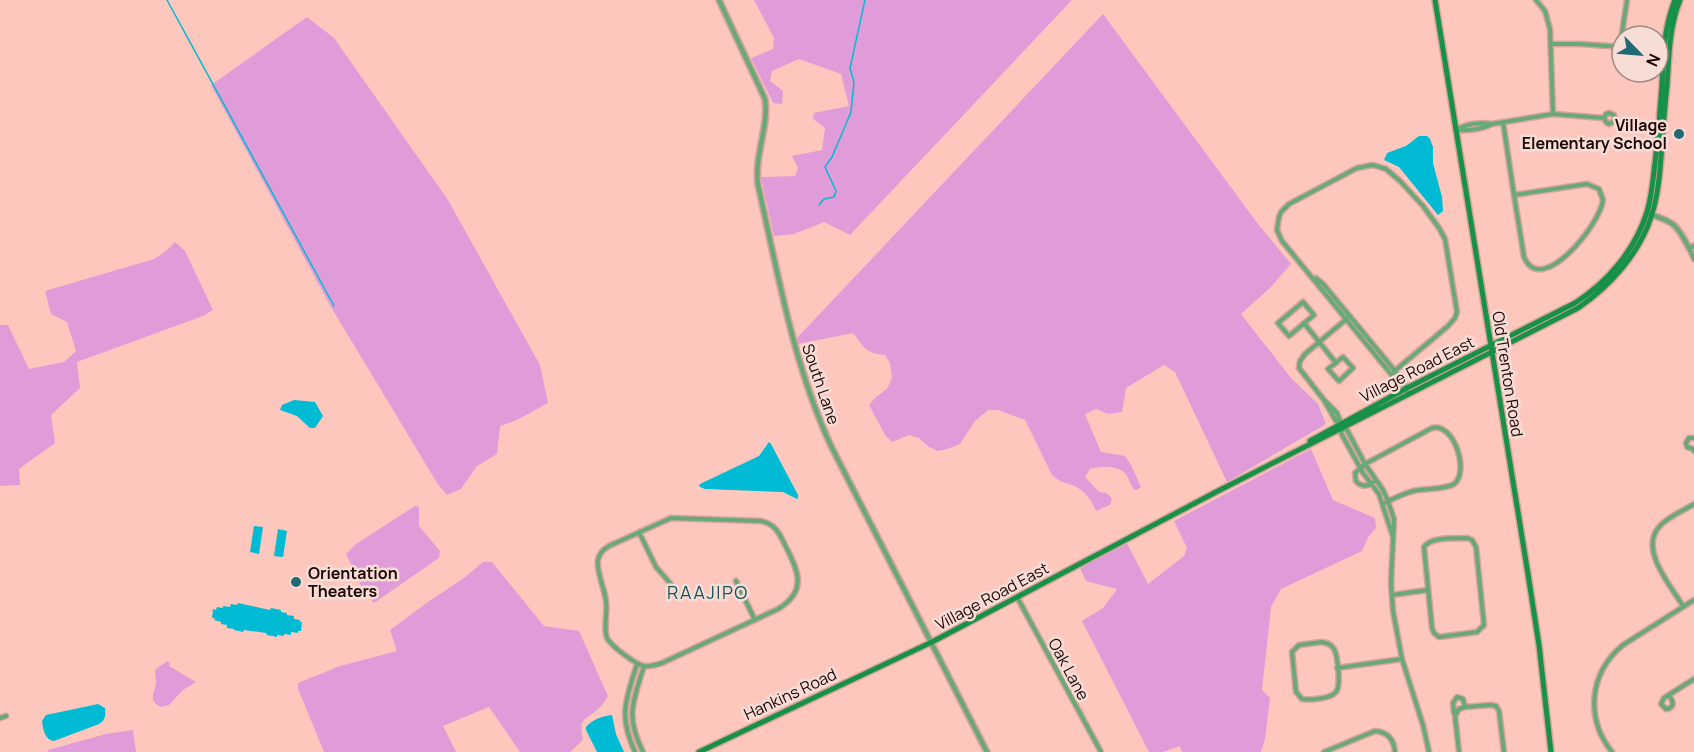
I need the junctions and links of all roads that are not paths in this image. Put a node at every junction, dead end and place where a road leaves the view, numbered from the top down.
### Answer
1 (720, 0) edge
2 (1435, 0) edge
3 (1536, 0) edge
4 (1627, 0) edge
5 (1675, 0) edge
6 (1680, 0) edge
7 (1624, 24) edge
8 (1668, 24) edge
9 (1670, 29) edge
10 (1551, 44) junction
11 (1610, 46) edge
12 (1660, 84) edge
13 (1553, 114) junction
14 (1604, 118) dead end
15 (1503, 122) junction
16 (1456, 130) junction
17 (1514, 195) junction
18 (1649, 214) junction
19 (1692, 247) edge
20 (1694, 259) edge
21 (1348, 317) junction
22 (1304, 323) junction
23 (1319, 342) junction
24 (1491, 349) junction
25 (1336, 363) junction
26 (1393, 372) junction
27 (1405, 392) junction
28 (1340, 424) junction
29 (1694, 438) edge
30 (1694, 449) edge
31 (1362, 466) junction
32 (1373, 482) junction
33 (1388, 501) junction
34 (1383, 504) junction
35 (1694, 504) edge
36 (639, 532) junction
37 (1394, 538) junction
38 (736, 581) dead end
39 (1428, 590) junction
40 (1392, 595) junction
41 (1017, 597) junction
42 (677, 598) dead end
43 (1694, 600) edge
44 (1683, 606) junction
45 (755, 620) junction
46 (932, 642) junction
47 (1402, 659) junction
48 (893, 661) joint
49 (637, 664) junction
50 (644, 666) junction
51 (1337, 668) junction
52 (1694, 679) edge
53 (1670, 695) dead end
54 (1465, 708) junction
55 (6, 716) dead end
56 (1455, 716) junction
57 (0, 718) edge
58 (641, 750) edge
59 (634, 751) edge
60 (699, 752) edge
61 (987, 752) edge
62 (1101, 752) edge
63 (1324, 752) edge
64 (1395, 752) edge
65 (1429, 752) edge
66 (1460, 752) edge
67 (1504, 752) edge
68 (1551, 752) edge
69 (1612, 752) edge

1 - 46 street, South Lane
2 - 16 main road, Old Trenton Road
3 - 10 street
4 - 7 street
5 - 8 main road
6 - 9 main road
10 - 11 street
10 - 13 street
12 - 18 main road, Village Road East
13 - 14 street
13 - 15 street
15 - 16 street
15 - 17 street
16 - 24 main road, Old Trenton Road
17 - 17 street
18 - 19 street
18 - 24 main road, Village Road East
19 - 20 street
21 - 23 street
21 - 26 street
21 - 26 street
22 - 22 street
22 - 23 street
23 - 25 street
23 - 28 street
24 - 27 main road, Village Road East
24 - 68 main road, Old Trenton Road
25 - 25 street
26 - 27 street
27 - 28 main road, Village Road East
28 - 31 street
28 - 41 main road, Village Road East
29 - 30 street
31 - 32 street
31 - 32 street
31 - 33 street
32 - 33 street
32 - 34 street
33 - 34 street
33 - 37 street
34 - 37 street
35 - 44 street
36 - 42 street
36 - 45 street
36 - 49 street
37 - 40 street
38 - 45 street
39 - 39 street
39 - 40 street
40 - 47 street
41 - 46 main road, Village Road East
41 - 62 street, Oak Lane
43 - 44 street
44 - 69 street
45 - 50 street
46 - 48 main road, Village Road East
46 - 61 street, South Lane
47 - 51 street
47 - 65 street
48 - 60 main road, Hankins Road
49 - 50 street
49 - 59 street
50 - 58 street
51 - 51 street
52 - 53 street
54 - 56 street
54 - 56 street
54 - 67 street
55 - 57 street
56 - 66 street
58 - 59 street
63 - 64 street

